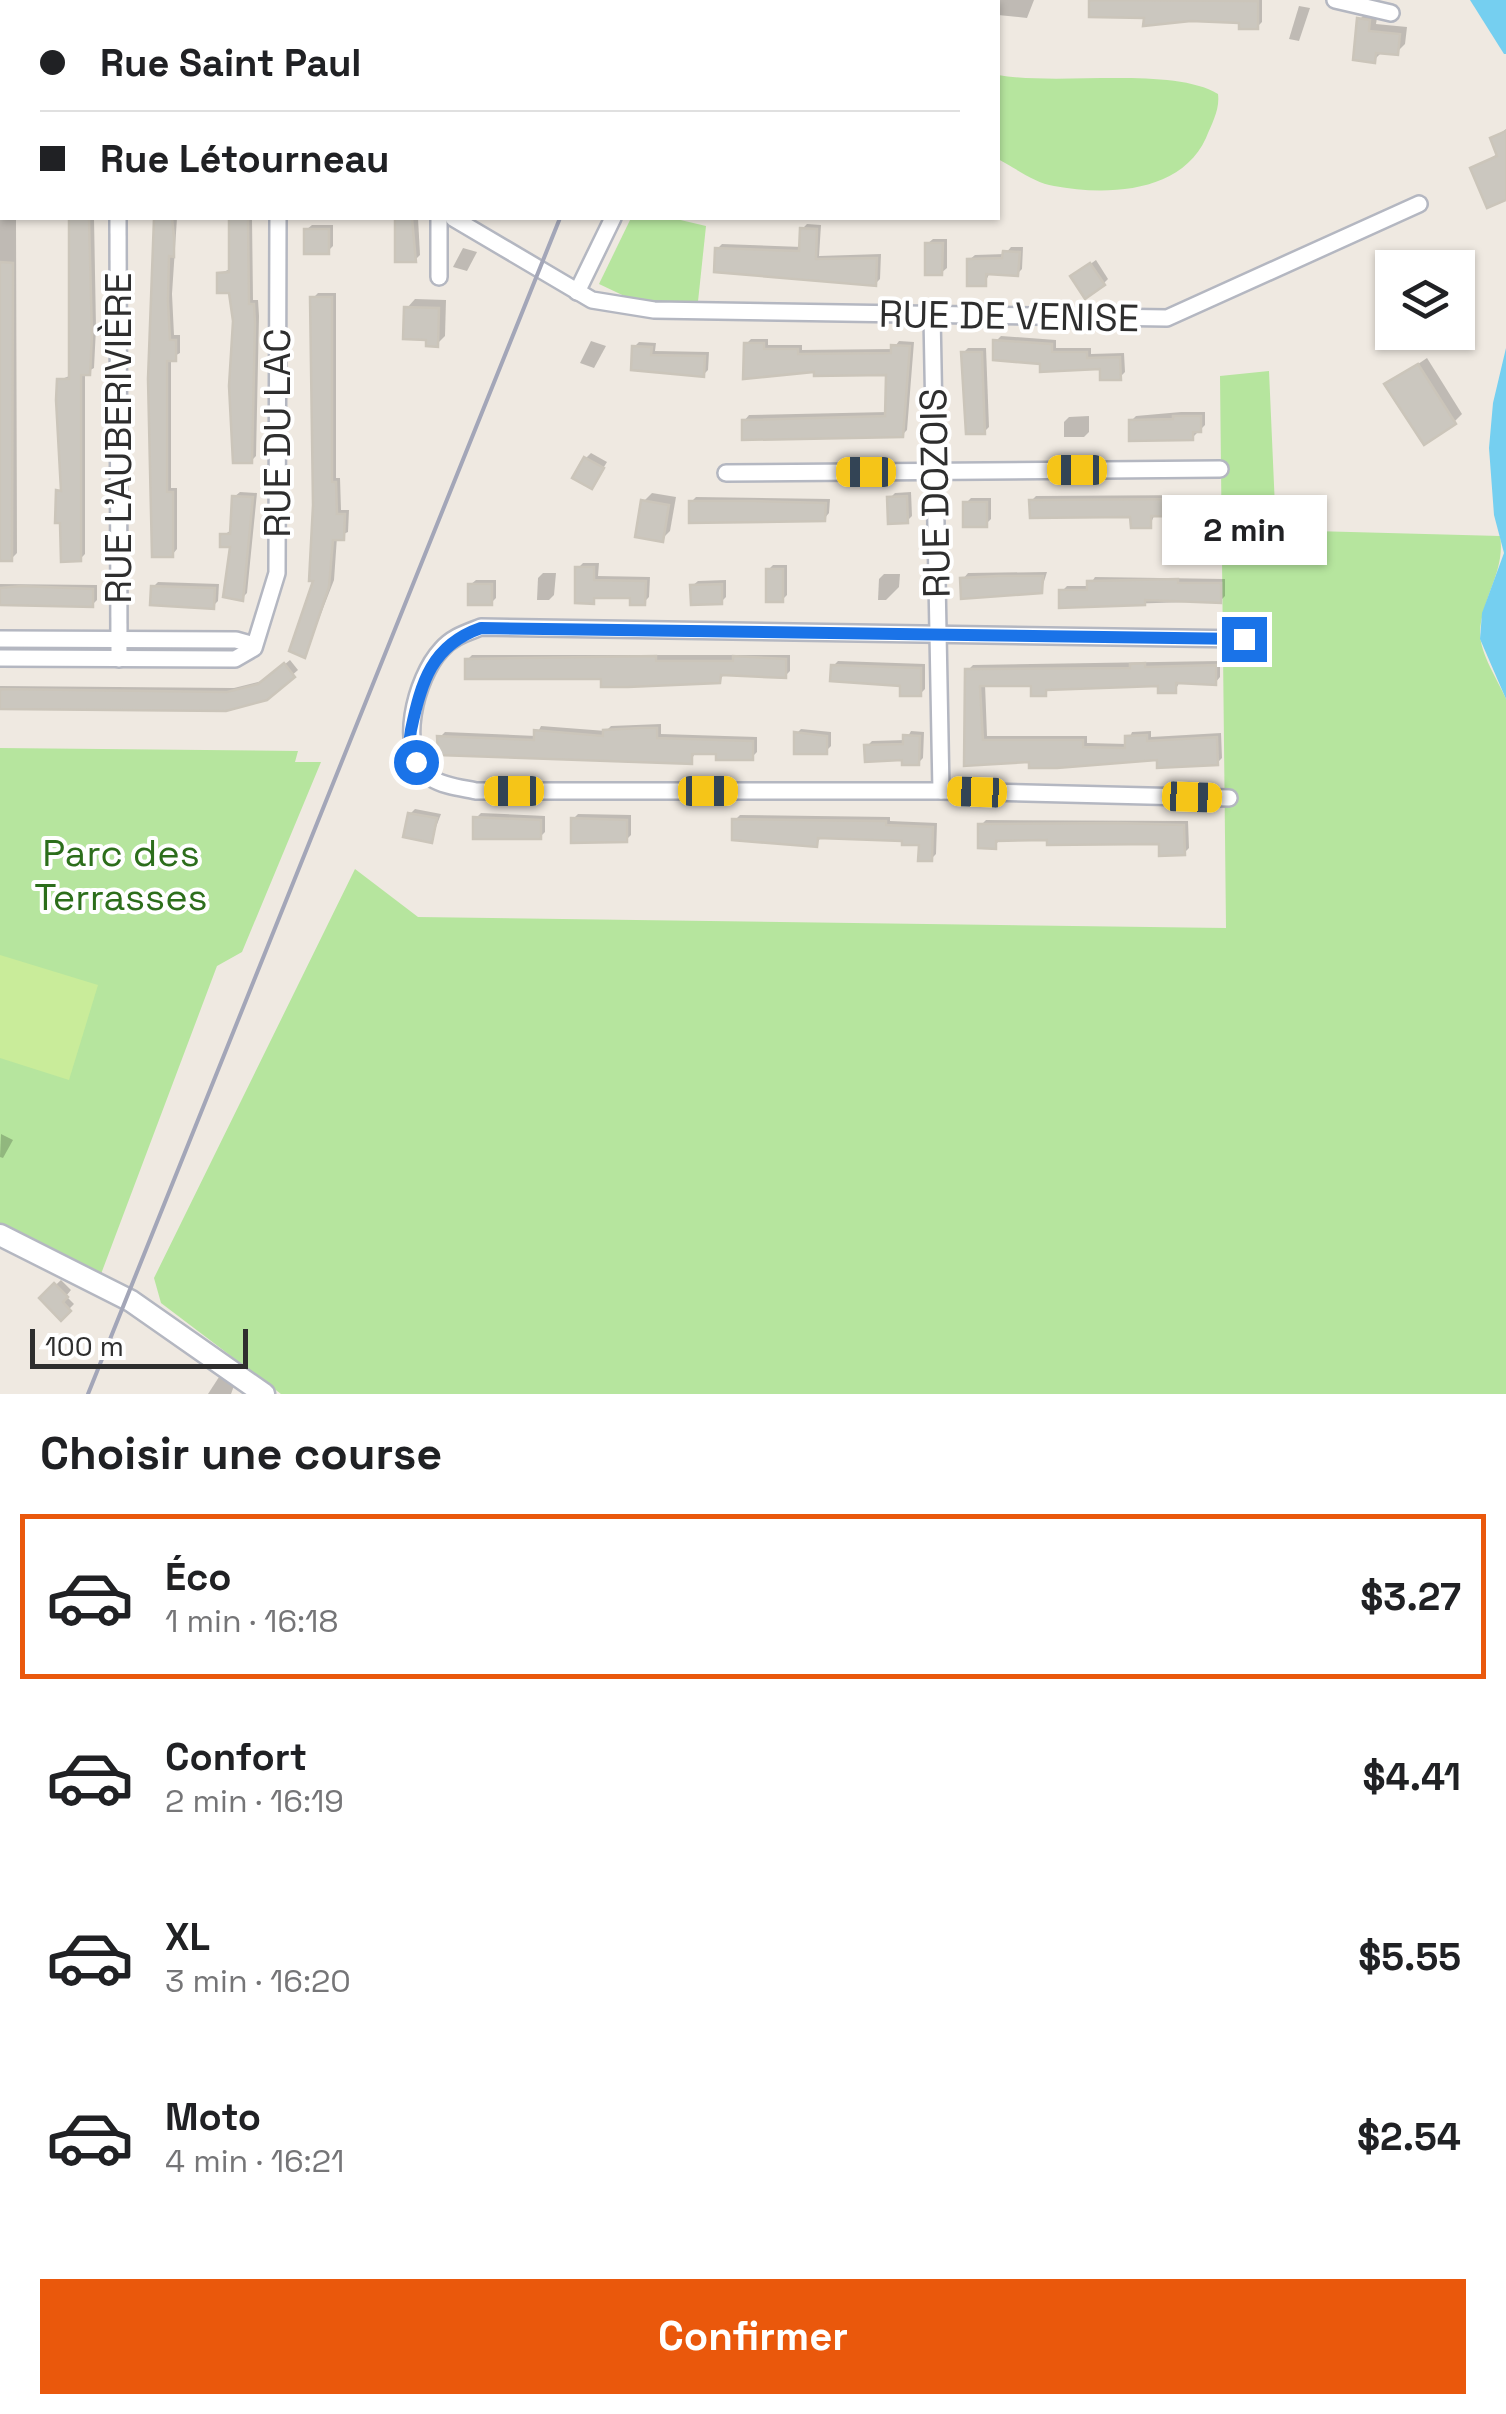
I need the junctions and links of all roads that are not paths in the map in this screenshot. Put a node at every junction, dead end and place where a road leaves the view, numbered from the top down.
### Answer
1 (1335, 0) edge
2 (1391, 14) dead end
3 (1419, 204) dead end
4 (118, 220) edge
5 (278, 220) edge
6 (438, 220) edge
7 (456, 220) edge
8 (612, 220) edge
9 (440, 277) dead end
10 (577, 292) junction
11 (932, 315) junction
12 (1220, 469) dead end
13 (935, 471) junction
14 (726, 473) dead end
15 (938, 637) junction
16 (0, 639) edge
17 (119, 639) junction
18 (1244, 639) dead end
19 (254, 645) junction
20 (0, 658) edge
21 (119, 659) junction
22 (941, 791) junction
23 (1228, 798) dead end
24 (0, 1234) edge
25 (264, 1394) edge

1 - 2 street
3 - 11 street, RUE DE VENISE
4 - 17 street, RUE L'AUBERIVIÈRE
5 - 19 street, RUE DU LAC
6 - 9 street
7 - 10 street, RUE DE VENISE
8 - 10 street
10 - 11 street, RUE DE VENISE
11 - 13 street, RUE DOZOIS
12 - 13 street
13 - 14 street
13 - 15 street, RUE DOZOIS
15 - 18 street
15 - 22 street, RUE DOZOIS
15 - 22 street
16 - 17 street
17 - 19 street
17 - 21 street, RUE L'AUBERIVIÈRE
19 - 21 street
20 - 21 street
22 - 23 street
24 - 25 street

